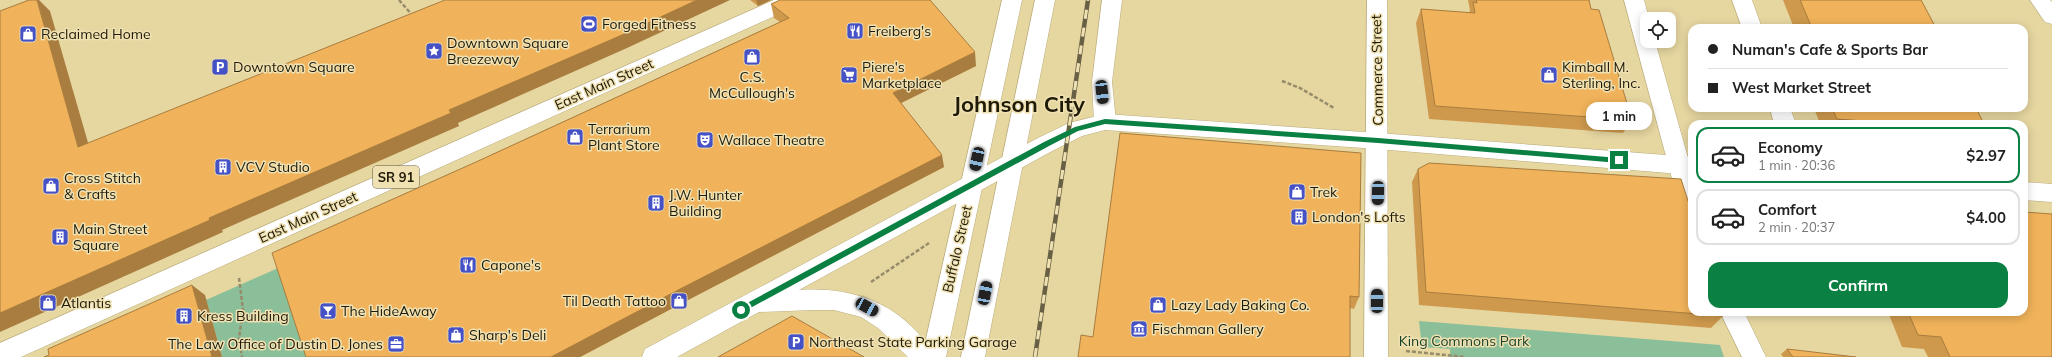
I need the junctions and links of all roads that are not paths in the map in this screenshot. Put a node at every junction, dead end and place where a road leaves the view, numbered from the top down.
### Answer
1 (792, 0) edge
2 (1012, 0) edge
3 (1045, 0) edge
4 (1112, 0) edge
5 (1377, 0) edge
6 (1634, 0) edge
7 (1742, 0) edge
8 (2040, 0) edge
9 (2052, 17) edge
10 (1751, 24) edge
11 (1105, 122) junction
12 (1378, 140) junction
13 (1012, 163) junction
14 (1686, 166) edge
15 (1688, 181) edge
16 (971, 185) junction
17 (2028, 191) edge
18 (2052, 193) edge
19 (753, 304) junction
20 (1734, 316) edge
21 (1376, 352) edge
22 (0, 355) edge
23 (654, 357) edge
24 (923, 357) edge
25 (934, 357) edge
26 (973, 357) edge
27 (1754, 357) edge

1 - 22 main road, East Main Street / SR 91
2 - 16 main road, Buffalo Street
3 - 13 main road
4 - 11 main road
5 - 12 main road, Commerce Street
6 - 14 main road
7 - 10 main road
8 - 9 main road
11 - 12 main road
11 - 13 main road
12 - 14 main road
12 - 21 main road, Commerce Street
13 - 16 main road
13 - 26 main road
14 - 15 main road
16 - 19 main road
16 - 25 main road, Buffalo Street
17 - 18 main road
19 - 23 main road
19 - 24 main road
20 - 27 main road

